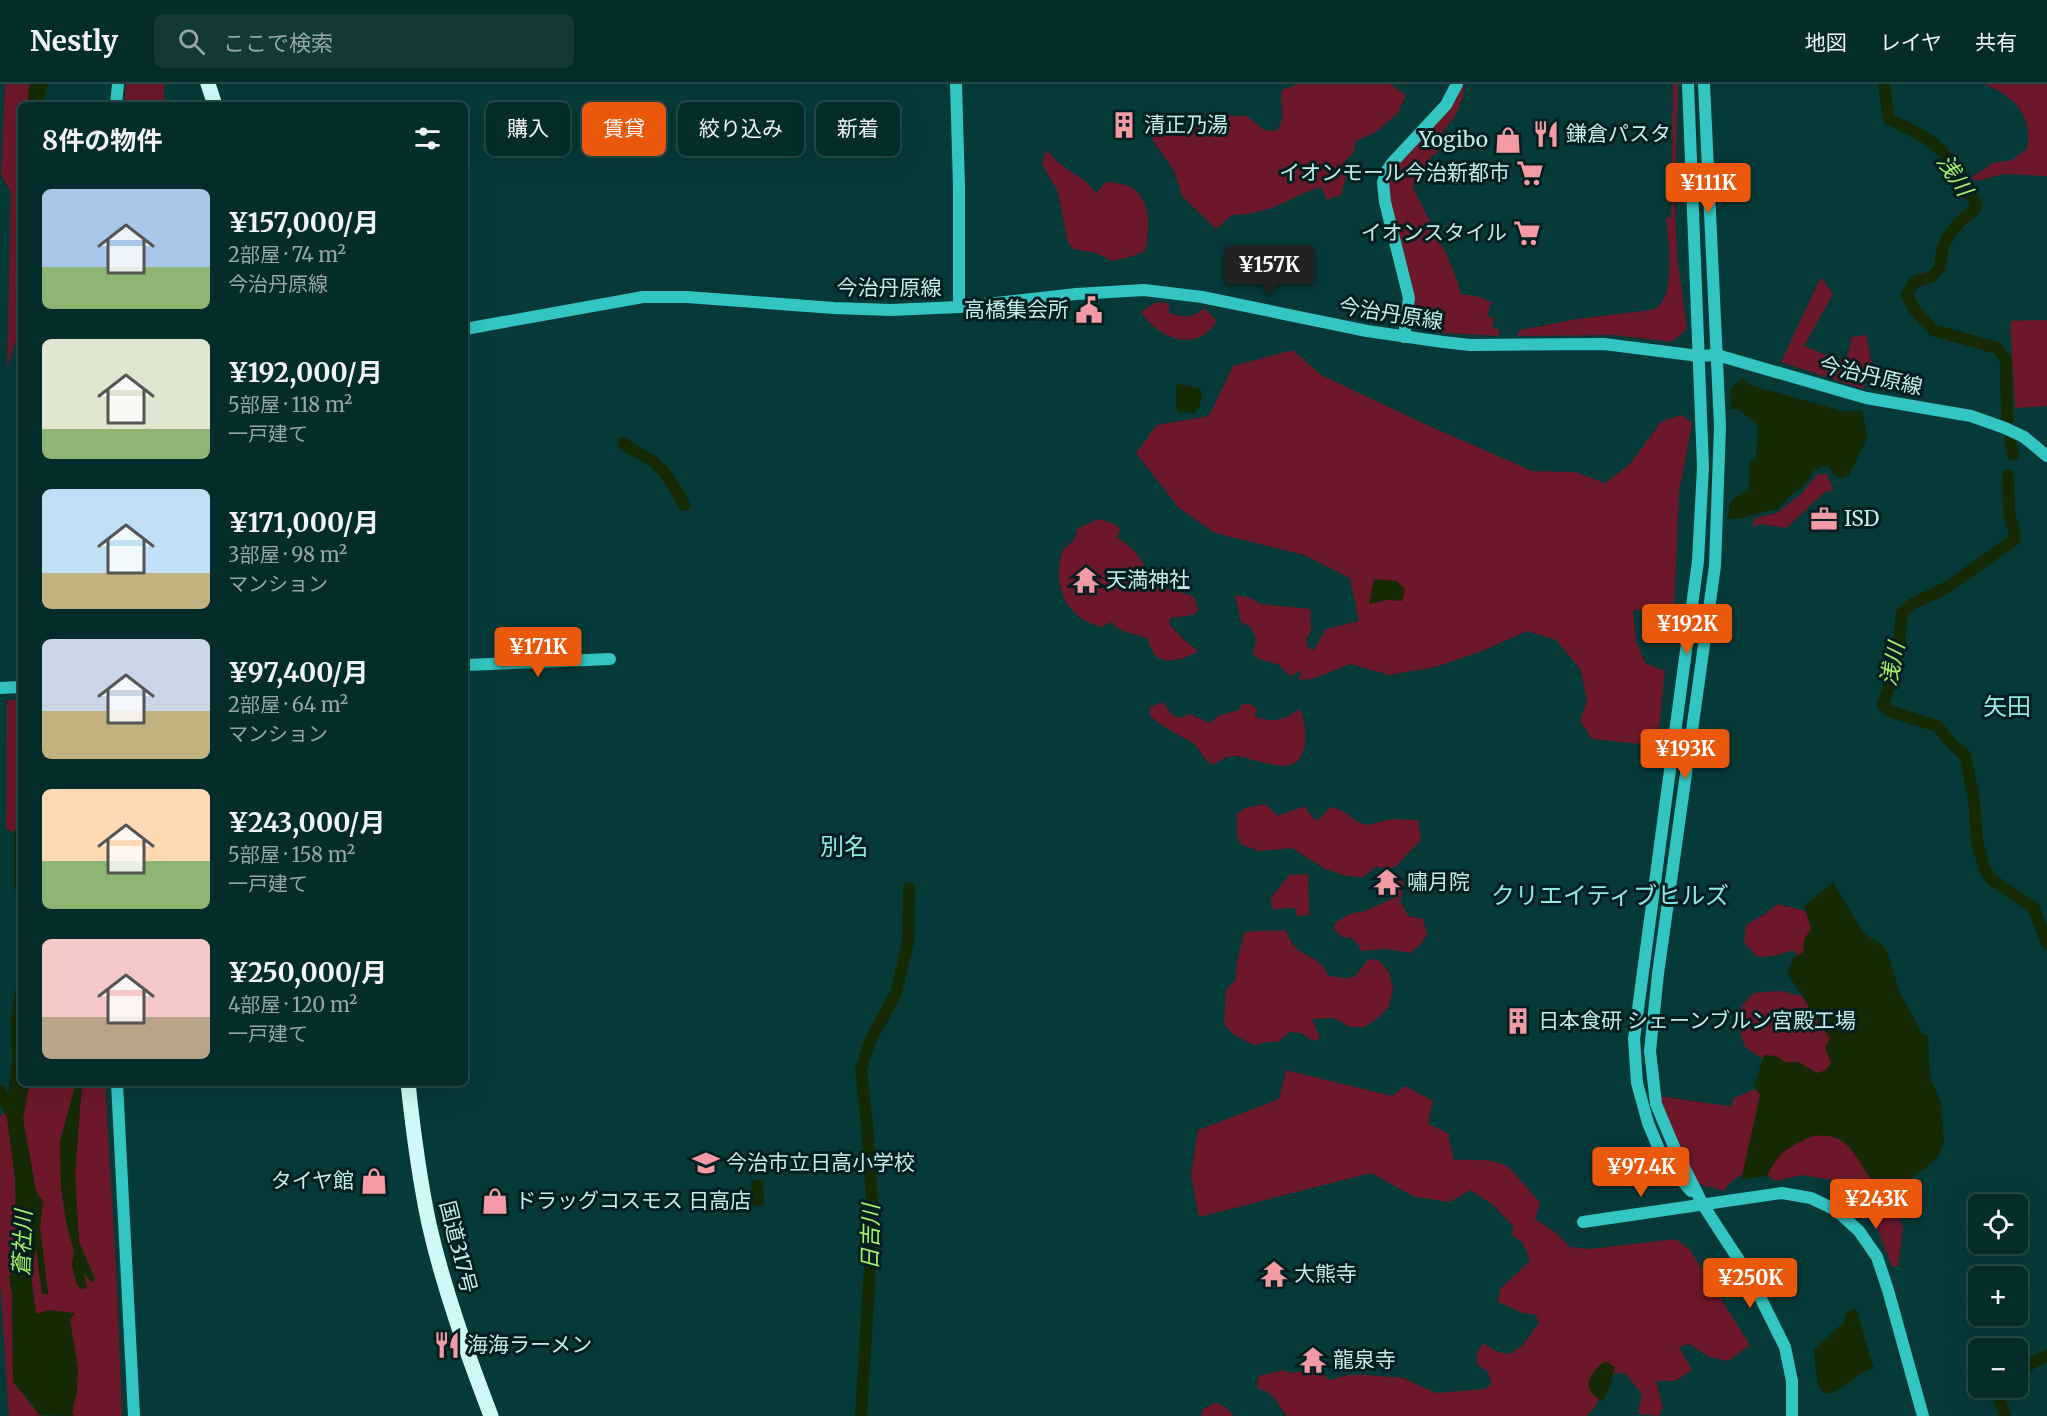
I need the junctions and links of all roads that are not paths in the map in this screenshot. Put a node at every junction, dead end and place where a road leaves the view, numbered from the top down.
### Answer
1 (118, 84) edge
2 (208, 84) edge
3 (956, 84) edge
4 (1457, 84) edge
5 (1688, 84) edge
6 (1704, 84) edge
7 (116, 102) edge
8 (214, 102) edge
9 (959, 307) junction
10 (468, 328) edge
11 (1404, 337) junction
12 (1717, 355) junction
13 (1699, 356) junction
14 (2047, 456) edge
15 (610, 659) dead end
16 (468, 666) edge
17 (18, 687) edge
18 (1, 688) edge
19 (117, 1086) edge
20 (408, 1086) edge
21 (1703, 1205) junction
22 (1583, 1222) dead end
23 (134, 1416) edge
24 (491, 1416) edge
25 (1792, 1416) edge
26 (1923, 1416) edge

1 - 7 street
2 - 8 highway
3 - 9 street
4 - 11 street
5 - 13 street
6 - 12 street
9 - 10 street, 今治丹原線
9 - 11 street, 今治丹原線
11 - 13 street, 今治丹原線
12 - 13 street, 今治丹原線
12 - 14 street, 今治丹原線
12 - 21 street
13 - 21 street
15 - 16 street
17 - 18 street
19 - 23 street
20 - 24 highway, 国道317号
21 - 22 street
21 - 25 street
21 - 26 street

